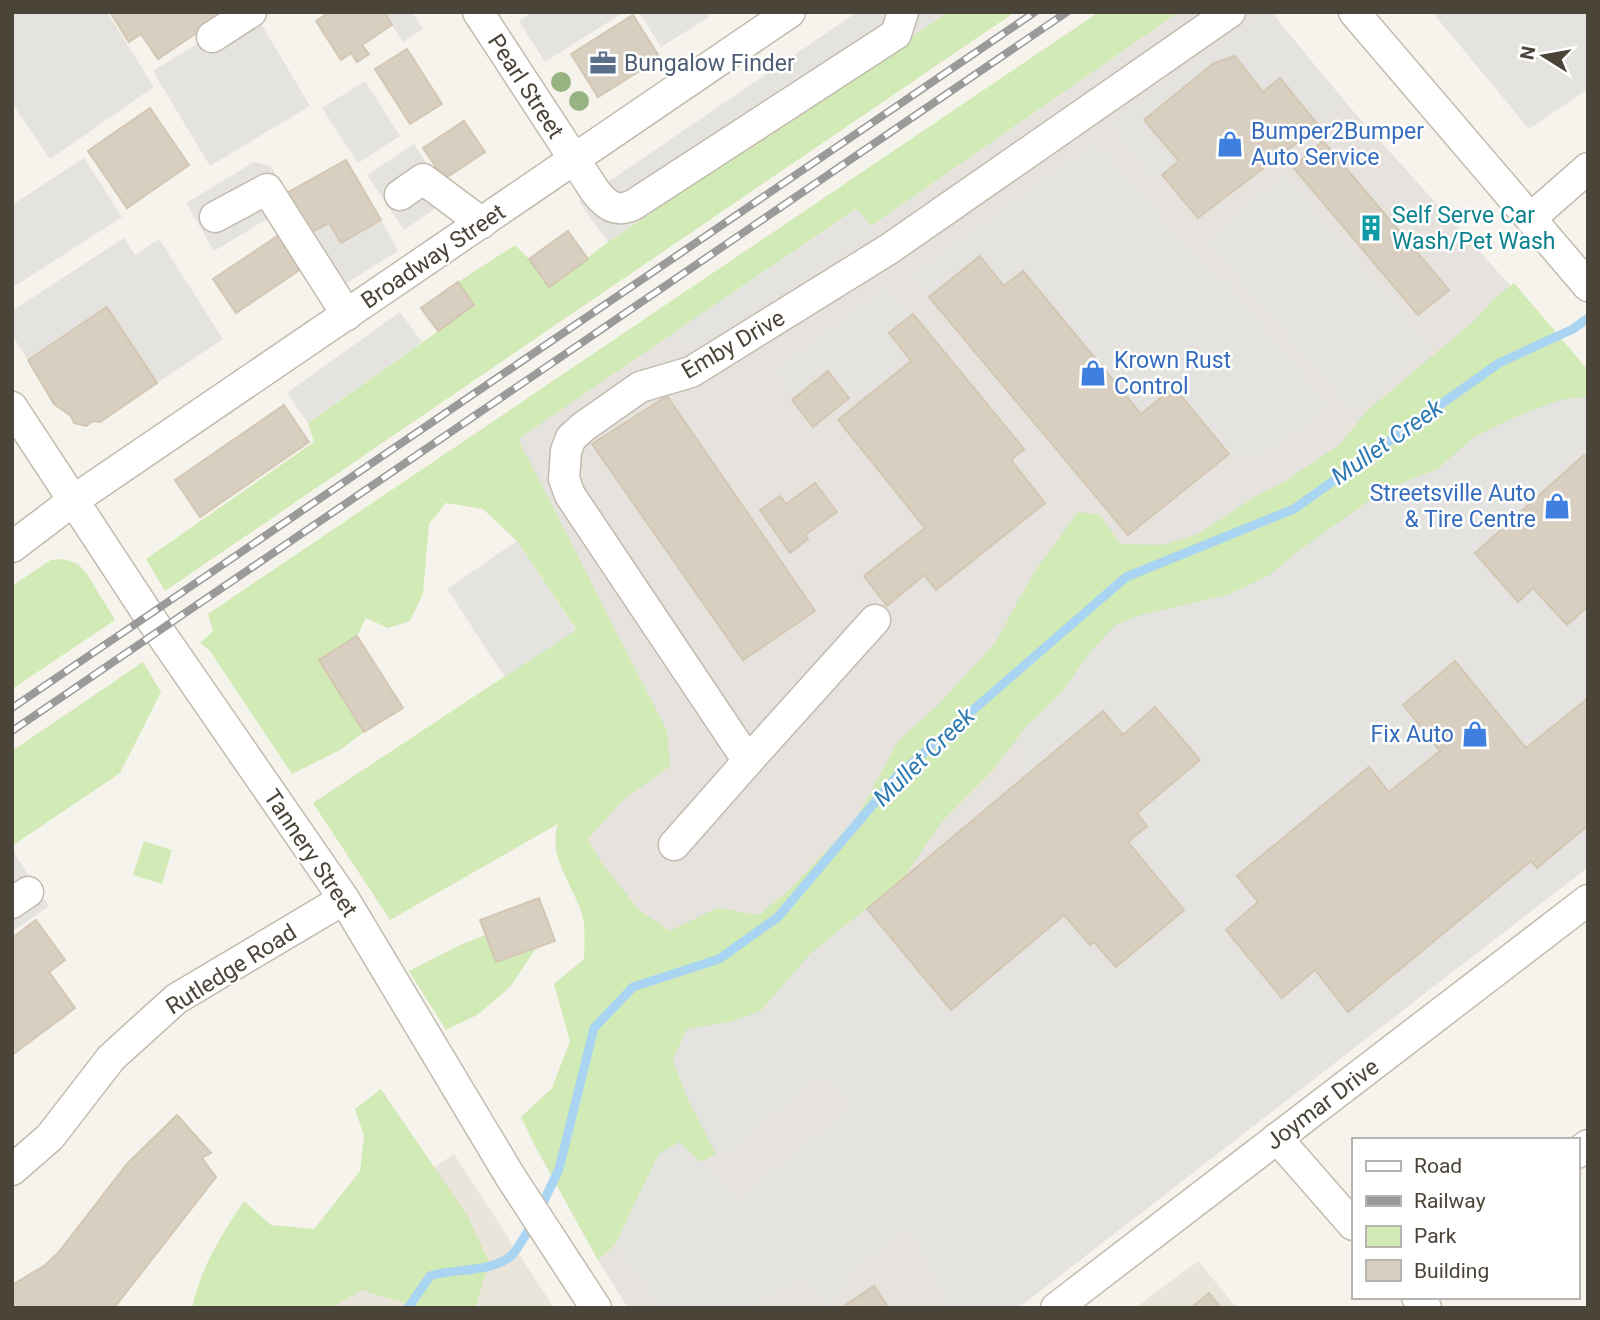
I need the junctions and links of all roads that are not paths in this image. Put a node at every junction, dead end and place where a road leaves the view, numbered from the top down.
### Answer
1 (251, 12) edge
2 (478, 12) edge
3 (790, 12) edge
4 (903, 12) edge
5 (1230, 12) edge
6 (1354, 12) edge
7 (212, 37) dead end
8 (574, 160) junction
9 (1588, 168) edge
10 (400, 195) dead end
11 (215, 217) dead end
12 (1531, 218) junction
13 (482, 223) junction
14 (1584, 281) edge
15 (347, 315) junction
16 (12, 407) edge
17 (74, 500) junction
18 (12, 547) edge
19 (875, 620) dead end
20 (748, 761) junction
21 (674, 845) dead end
22 (344, 900) junction
23 (1588, 900) edge
24 (1277, 1138) junction
25 (12, 1170) edge
26 (1352, 1223) edge
27 (596, 1308) edge
28 (1056, 1308) edge

1 - 7 street
2 - 8 street, Pearl Street
3 - 8 street, Broadway Street
4 - 8 street, Pearl Street
5 - 20 street, Emby Drive
6 - 12 street
8 - 13 street, Broadway Street
9 - 12 street
10 - 13 street
11 - 15 street
12 - 14 street
13 - 15 street, Broadway Street
15 - 17 street, Broadway Street
16 - 17 street, Tannery Street
17 - 18 street, Broadway Street
17 - 22 street, Tannery Street
19 - 20 street
20 - 21 street
22 - 25 street, Rutledge Road
22 - 27 street, Tannery Street
23 - 24 street, Joymar Drive
24 - 26 street
24 - 28 street, Joymar Drive

